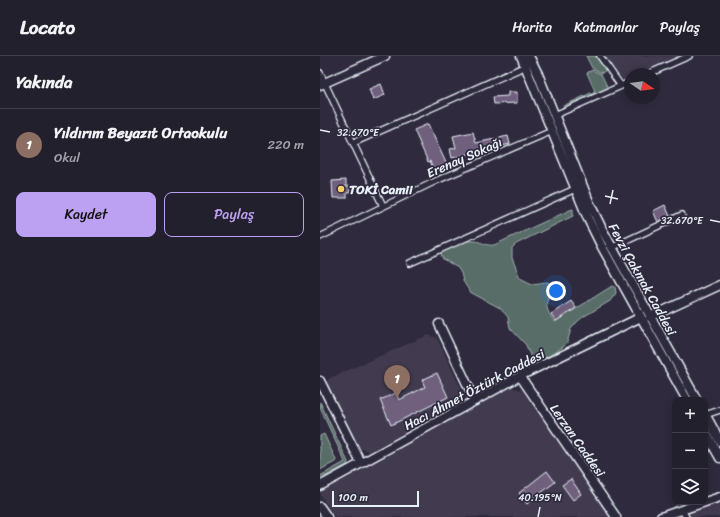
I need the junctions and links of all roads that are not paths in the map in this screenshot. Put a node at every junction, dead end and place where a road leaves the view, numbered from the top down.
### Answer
1 (385, 56) edge
2 (521, 56) edge
3 (529, 56) edge
4 (600, 56) edge
5 (689, 56) edge
6 (526, 66) junction
7 (660, 69) edge
8 (320, 73) edge
9 (322, 84) edge
10 (624, 85) edge
11 (621, 86) junction
12 (555, 115) junction
13 (552, 131) junction
14 (353, 143) junction
15 (575, 189) junction
16 (383, 206) junction
17 (682, 215) dead end
18 (320, 237) edge
19 (611, 248) junction
20 (410, 263) dead end
21 (720, 285) edge
22 (641, 316) junction
23 (650, 316) junction
24 (439, 324) dead end
25 (520, 376) junction
26 (320, 381) edge
27 (685, 397) edge
28 (695, 397) edge
29 (475, 401) junction
30 (720, 410) edge
31 (708, 414) edge
32 (708, 420) edge
33 (706, 433) edge
34 (720, 441) edge
35 (720, 458) edge
36 (361, 463) junction
37 (320, 486) edge
38 (720, 497) edge
39 (708, 501) edge
40 (699, 505) edge
41 (320, 507) edge
42 (684, 513) edge
43 (327, 517) edge
44 (616, 517) edge
45 (661, 517) edge

1 - 9 street
2 - 6 street, Fevzi Çakmak Caddesi
3 - 12 street, Fevzi Çakmak Caddesi
4 - 11 street
5 - 7 street
6 - 13 street, Fevzi Çakmak Caddesi
6 - 14 street
8 - 9 street
9 - 14 street
10 - 11 street
11 - 12 street
12 - 19 street, Fevzi Çakmak Caddesi
13 - 15 street, Fevzi Çakmak Caddesi
13 - 16 street, Erenay Sokağı
14 - 16 street
15 - 20 street
15 - 22 street, Fevzi Çakmak Caddesi
16 - 18 street, Erenay Sokağı
17 - 19 street
19 - 23 street, Fevzi Çakmak Caddesi
21 - 23 street
22 - 25 street, Hacı Ahmet Öztürk Caddesi
22 - 27 street, Fevzi Çakmak Caddesi
23 - 28 street, Fevzi Çakmak Caddesi
24 - 29 street
25 - 29 street, Hacı Ahmet Öztürk Caddesi
25 - 44 street, Lerzan Caddesi
26 - 36 street
29 - 36 street, Hacı Ahmet Öztürk Caddesi
30 - 31 street
32 - 34 street
33 - 35 street
36 - 37 street, Hacı Ahmet Öztürk Caddesi
38 - 39 street
40 - 42 street
41 - 43 street
42 - 45 street

